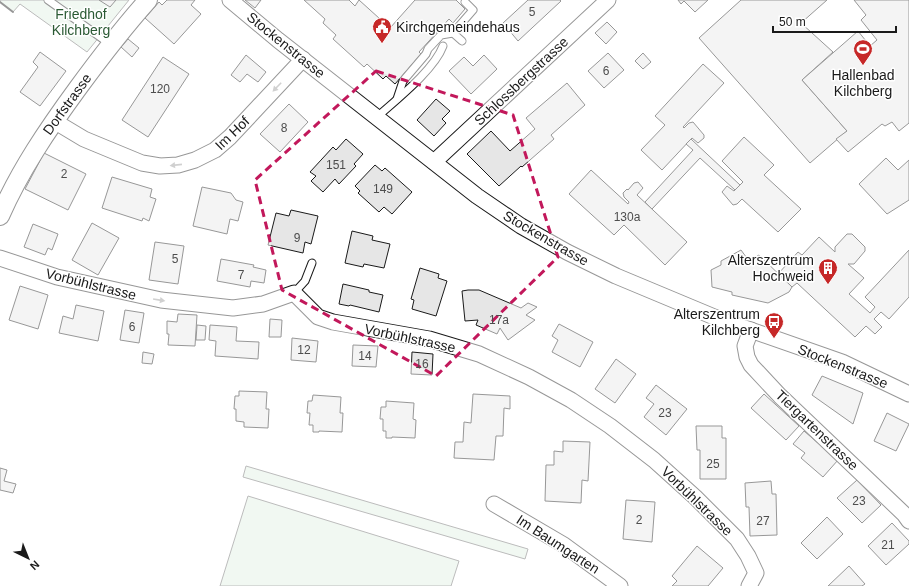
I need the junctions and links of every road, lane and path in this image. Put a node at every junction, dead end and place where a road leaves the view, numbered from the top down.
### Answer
1 (48, 0) edge
2 (148, 0) edge
3 (230, 0) edge
4 (608, 0) edge
5 (465, 2) dead end
6 (453, 33) junction
7 (462, 42) dead end
8 (110, 45) junction
9 (444, 46) dead end
10 (303, 59) junction
11 (397, 99) junction
12 (377, 117) junction
13 (54, 121) junction
14 (434, 162) junction
15 (0, 216) edge
16 (0, 258) edge
17 (312, 263) dead end
18 (294, 293) junction
19 (751, 330) junction
20 (909, 394) edge
21 (494, 504) dead end
22 (909, 522) edge
23 (752, 580) edge
24 (620, 586) edge

1 - 8 lane
2 - 8 street, Dorfstrasse
3 - 10 street, Stockenstrasse
4 - 14 street, Schlossbergstrasse
5 - 6 lane
6 - 7 lane
6 - 11 lane
8 - 13 street, Dorfstrasse
9 - 11 lane
10 - 12 street, Stockenstrasse
10 -> 13 street, Im Hof
11 - 12 lane
12 - 14 street, Stockenstrasse
13 - 15 street, Dorfstrasse
14 - 19 street, Stockenstrasse
16 -> 18 street, Vorbühlstrasse
17 - 18 lane
18 - 23 street, Vorbühlstrasse
19 - 20 street, Stockenstrasse
19 - 22 street, Tiergartenstrasse
21 - 24 street, Im Baumgarten

